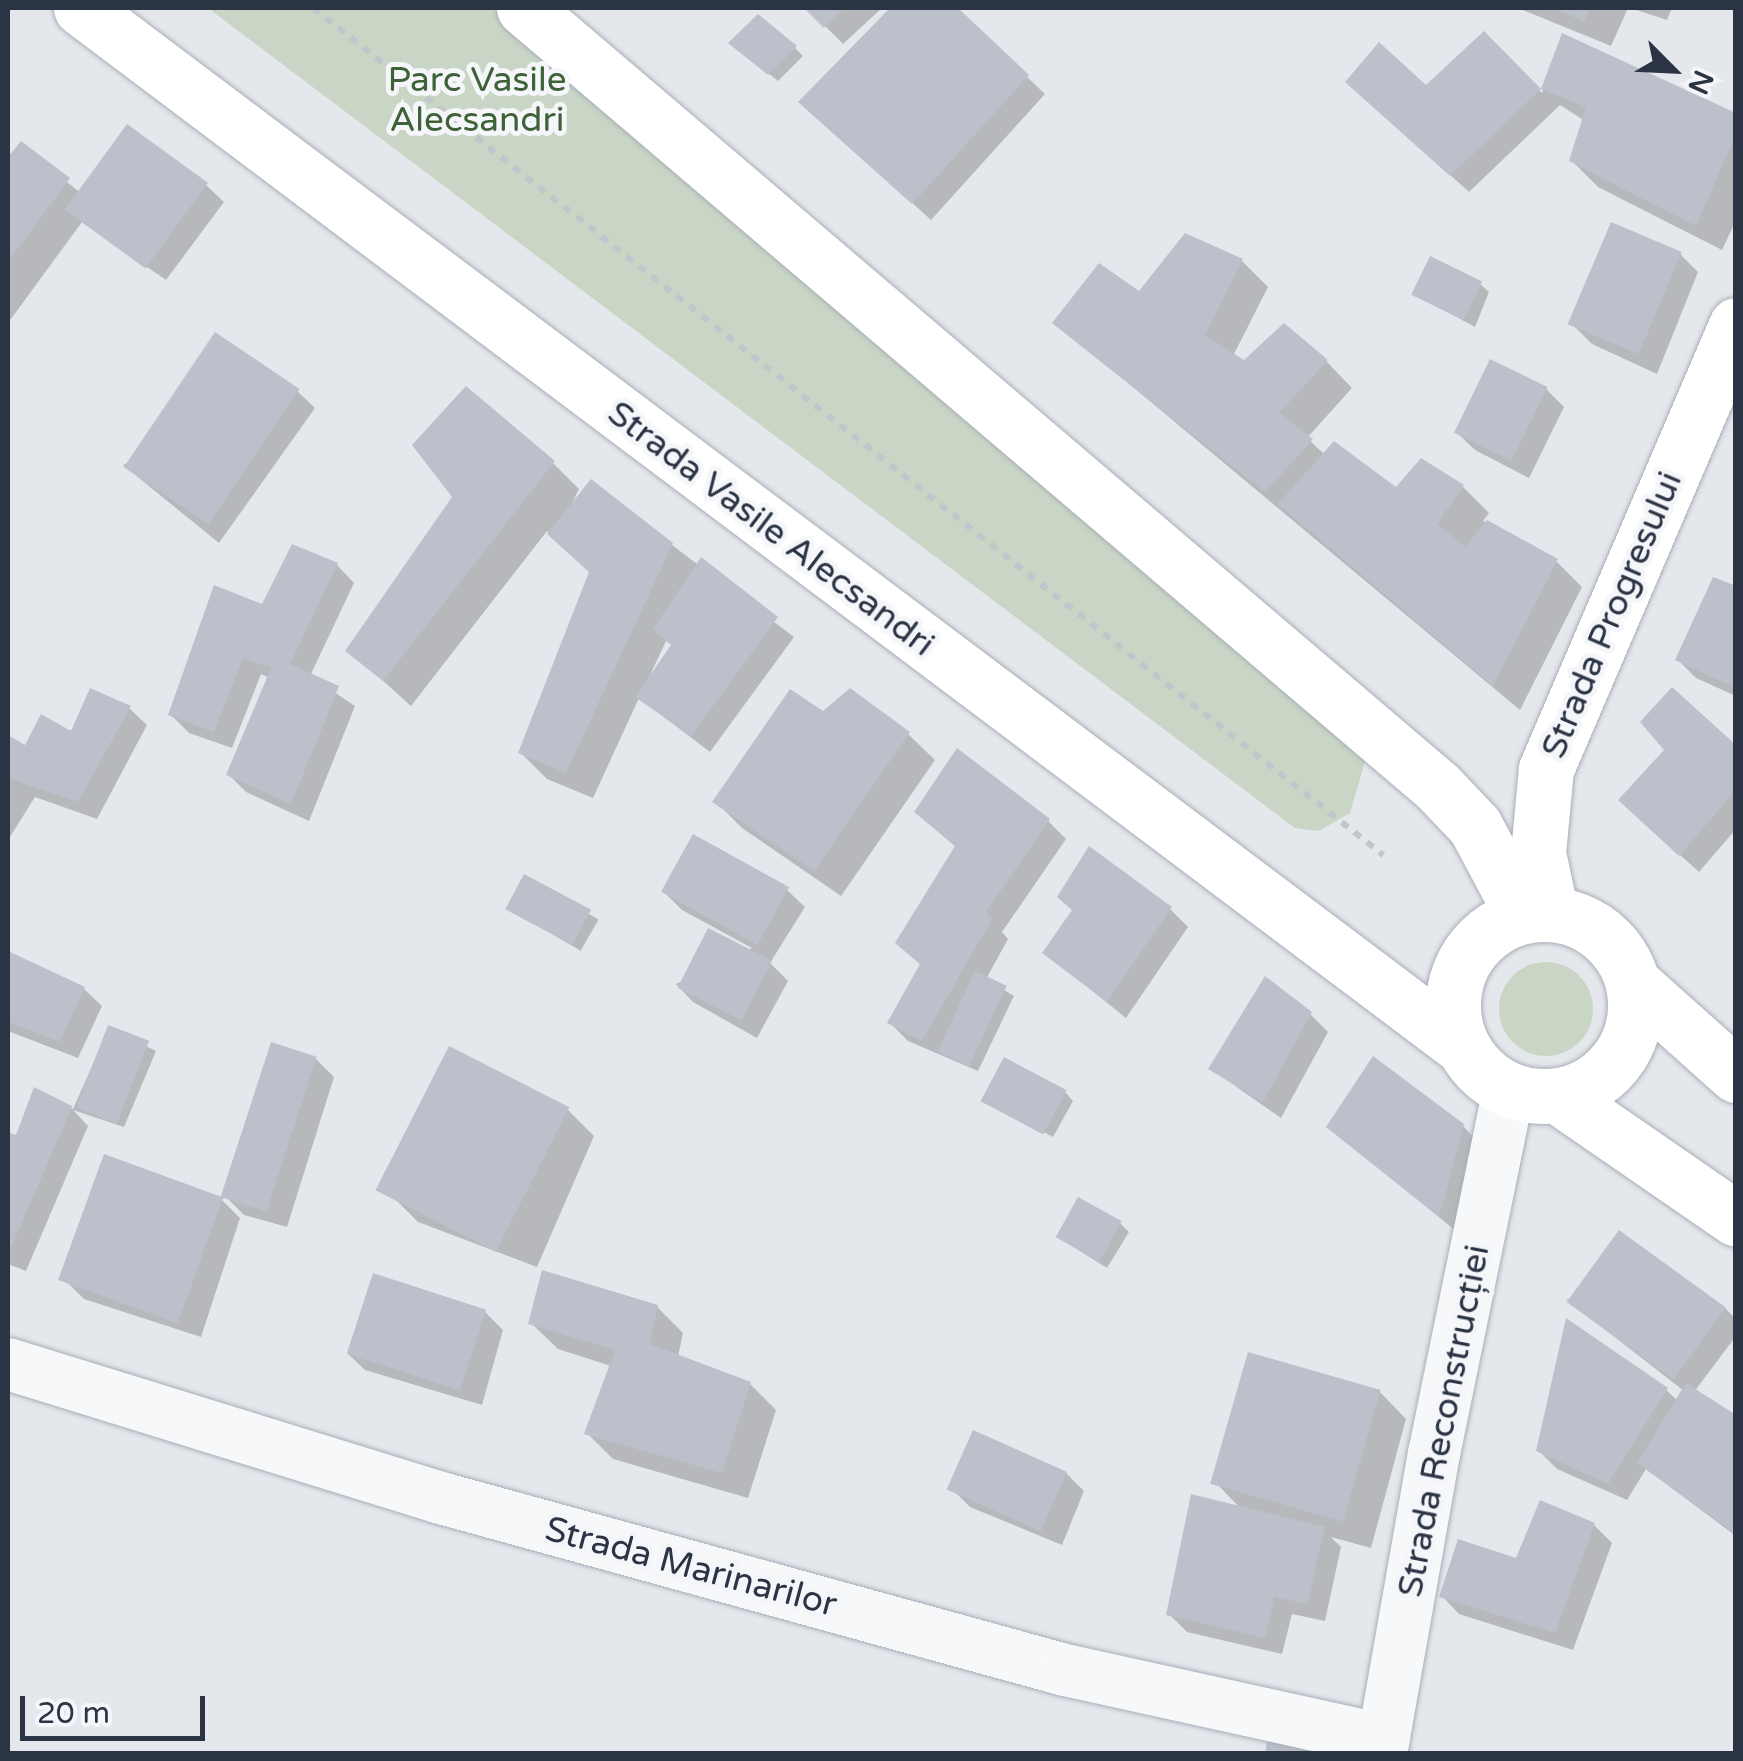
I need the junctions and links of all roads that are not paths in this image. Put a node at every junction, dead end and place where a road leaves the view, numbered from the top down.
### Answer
1 (81, 8) edge
2 (524, 8) edge
3 (1736, 325) edge
4 (1537, 915) junction
5 (1633, 983) junction
6 (1463, 1047) junction
7 (1736, 1074) edge
8 (1534, 1093) junction
9 (1736, 1220) edge
10 (8, 1364) edge
11 (1382, 1747) edge

1 - 6 street, Strada Vasile Alecsandri
2 - 4 street
3 - 4 street, Strada Progresului
4 - 5 street
4 - 6 street
5 - 7 street
5 - 8 street
6 - 8 street
8 - 9 street
8 - 11 street, Strada Reconstrucției
10 - 11 street, Strada Marinarilor

